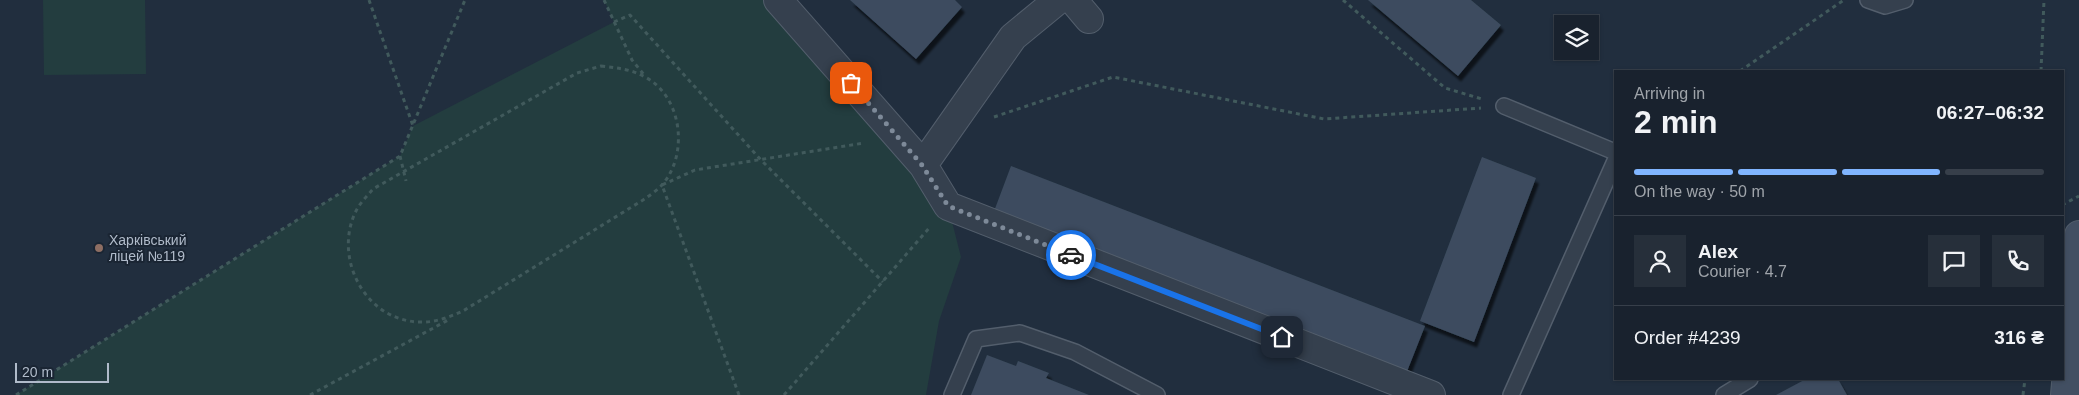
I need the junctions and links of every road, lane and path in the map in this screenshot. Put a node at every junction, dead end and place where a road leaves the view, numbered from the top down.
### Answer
1 (369, 0) edge
2 (465, 0) edge
3 (604, 0) edge
4 (778, 0) edge
5 (1058, 0) edge
6 (1343, 0) edge
7 (1844, 0) edge
8 (1868, 0) edge
9 (1905, 0) edge
10 (2044, 0) edge
11 (614, 22) junction
12 (1741, 70) edge
13 (2041, 70) edge
14 (647, 78) junction
15 (1504, 106) junction
16 (991, 118) dead end
17 (413, 126) junction
18 (899, 138) junction
19 (1614, 152) edge
20 (400, 156) junction
21 (761, 160) junction
22 (1614, 163) edge
23 (922, 165) junction
24 (404, 171) junction
25 (406, 181) dead end
26 (662, 185) junction
27 (2079, 196) edge
28 (2064, 204) edge
29 (948, 206) junction
30 (2079, 235) edge
31 (883, 282) junction
32 (463, 311) junction
33 (2066, 338) edge
34 (1748, 380) edge
35 (2025, 380) edge
36 (16, 395) edge
37 (310, 395) edge
38 (740, 395) edge
39 (784, 395) edge
40 (952, 395) edge
41 (1157, 395) edge
42 (1431, 395) edge
43 (1511, 395) edge
44 (1724, 395) edge
45 (2023, 395) edge
46 (2065, 395) edge

1 - 17 path
2 - 17 path
3 - 11 path
4 - 18 street
5 - 23 street
6 - 15 path
7 - 12 path
8 - 9 lane
10 - 13 path
11 - 14 path
11 - 21 path
14 - 24 path
14 - 26 path
15 - 16 path
15 - 19 lane
17 - 20 path
18 - 21 path
18 - 23 street
20 - 24 path
20 - 36 path
21 - 26 path
21 - 31 path
22 - 43 lane
23 - 29 street
24 - 25 path
24 - 32 path
26 - 32 path
26 - 38 path
27 - 28 path
29 - 31 path
29 - 42 street
30 - 33 main road
31 - 39 path
32 - 37 path
33 - 46 main road
34 - 44 lane
35 - 45 path
40 - 41 lane

